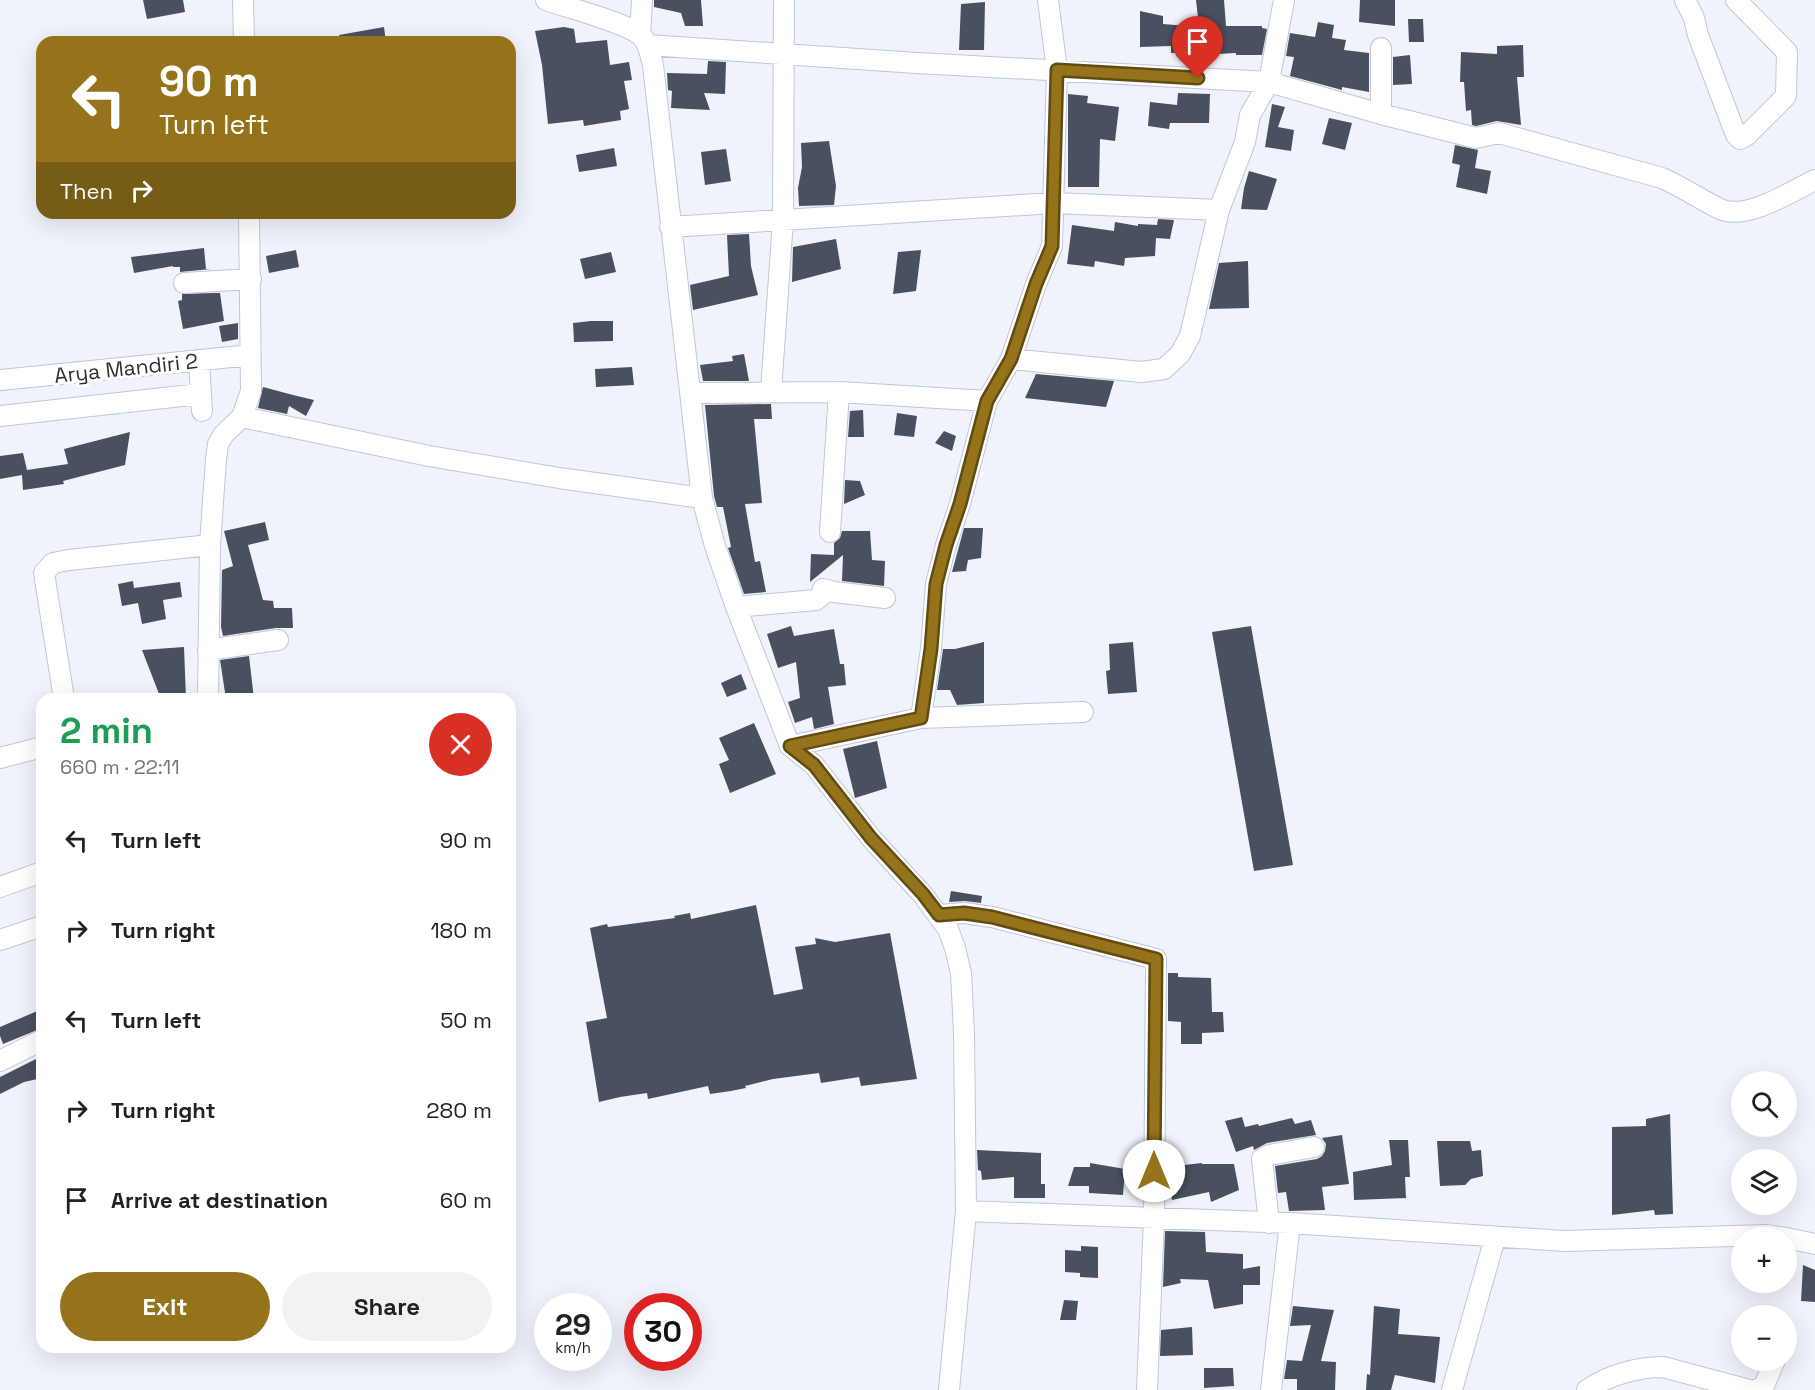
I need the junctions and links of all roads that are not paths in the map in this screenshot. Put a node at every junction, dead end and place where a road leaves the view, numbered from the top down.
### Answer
1 (243, 0) edge
2 (546, 0) edge
3 (642, 0) edge
4 (784, 0) edge
5 (1048, 0) edge
6 (1284, 0) edge
7 (1686, 0) edge
8 (1736, 0) edge
9 (244, 36) edge
10 (644, 40) junction
11 (1381, 48) dead end
12 (785, 54) junction
13 (1057, 70) junction
14 (1269, 82) junction
15 (1381, 114) junction
16 (1815, 180) edge
17 (1054, 203) junction
18 (1219, 210) junction
19 (249, 219) edge
20 (783, 220) junction
21 (670, 227) junction
22 (251, 279) junction
23 (184, 283) dead end
24 (251, 355) junction
25 (1011, 359) junction
26 (199, 360) junction
27 (0, 380) edge
28 (771, 391) junction
29 (839, 392) junction
30 (691, 393) junction
31 (987, 401) junction
32 (0, 416) edge
33 (242, 417) junction
34 (702, 498) junction
35 (830, 532) dead end
36 (210, 545) junction
37 (885, 598) dead end
38 (736, 607) junction
39 (278, 640) dead end
40 (208, 650) junction
41 (63, 693) edge
42 (208, 693) edge
43 (1083, 712) dead end
44 (921, 718) junction
45 (790, 746) junction
46 (36, 749) edge
47 (0, 758) edge
48 (36, 874) edge
49 (0, 887) edge
50 (939, 915) junction
51 (36, 928) edge
52 (0, 940) edge
53 (36, 1043) edge
54 (0, 1061) edge
55 (1314, 1147) dead end
56 (966, 1211) junction
57 (1154, 1218) junction
58 (1269, 1223) junction
59 (1290, 1224) junction
60 (1731, 1236) edge
61 (1495, 1238) junction
62 (1797, 1240) edge
63 (1815, 1244) edge
64 (1770, 1371) edge
65 (949, 1390) edge
66 (1147, 1390) edge
67 (1271, 1390) edge
68 (1452, 1390) edge
69 (1587, 1390) edge
70 (1749, 1390) edge
71 (1756, 1390) edge

1 - 9 street
2 - 10 street
3 - 10 street
4 - 12 street
5 - 13 street
6 - 14 street
7 - 8 street
10 - 12 street
10 - 21 street
11 - 15 street
12 - 13 street
12 - 20 street
13 - 14 street
13 - 17 street
14 - 15 street
14 - 18 street
15 - 16 street
17 - 18 street
17 - 20 street
17 - 25 street
18 - 25 street
19 - 22 street
20 - 21 street
20 - 28 street
21 - 30 street
22 - 23 street
22 - 24 street
24 - 26 street, Arya Mandiri 2
24 - 33 street
25 - 31 street
26 - 27 street, Arya Mandiri 2
26 - 32 street
28 - 29 street
28 - 30 street
29 - 31 street
29 - 35 street
30 - 34 street
31 - 44 street
33 - 34 street
33 - 36 street
34 - 38 street
36 - 40 street
36 - 41 street
37 - 38 street
38 - 45 street
39 - 40 street
40 - 42 street
43 - 44 street
44 - 45 street
45 - 50 street
46 - 47 street
48 - 49 street
50 - 56 street
50 - 57 street
51 - 52 street
53 - 54 street
55 - 58 street
56 - 57 street
56 - 65 street
57 - 58 street
57 - 66 street
58 - 59 street
59 - 61 street
59 - 67 street
60 - 61 street
61 - 68 street
62 - 63 street
64 - 71 street
69 - 70 street

